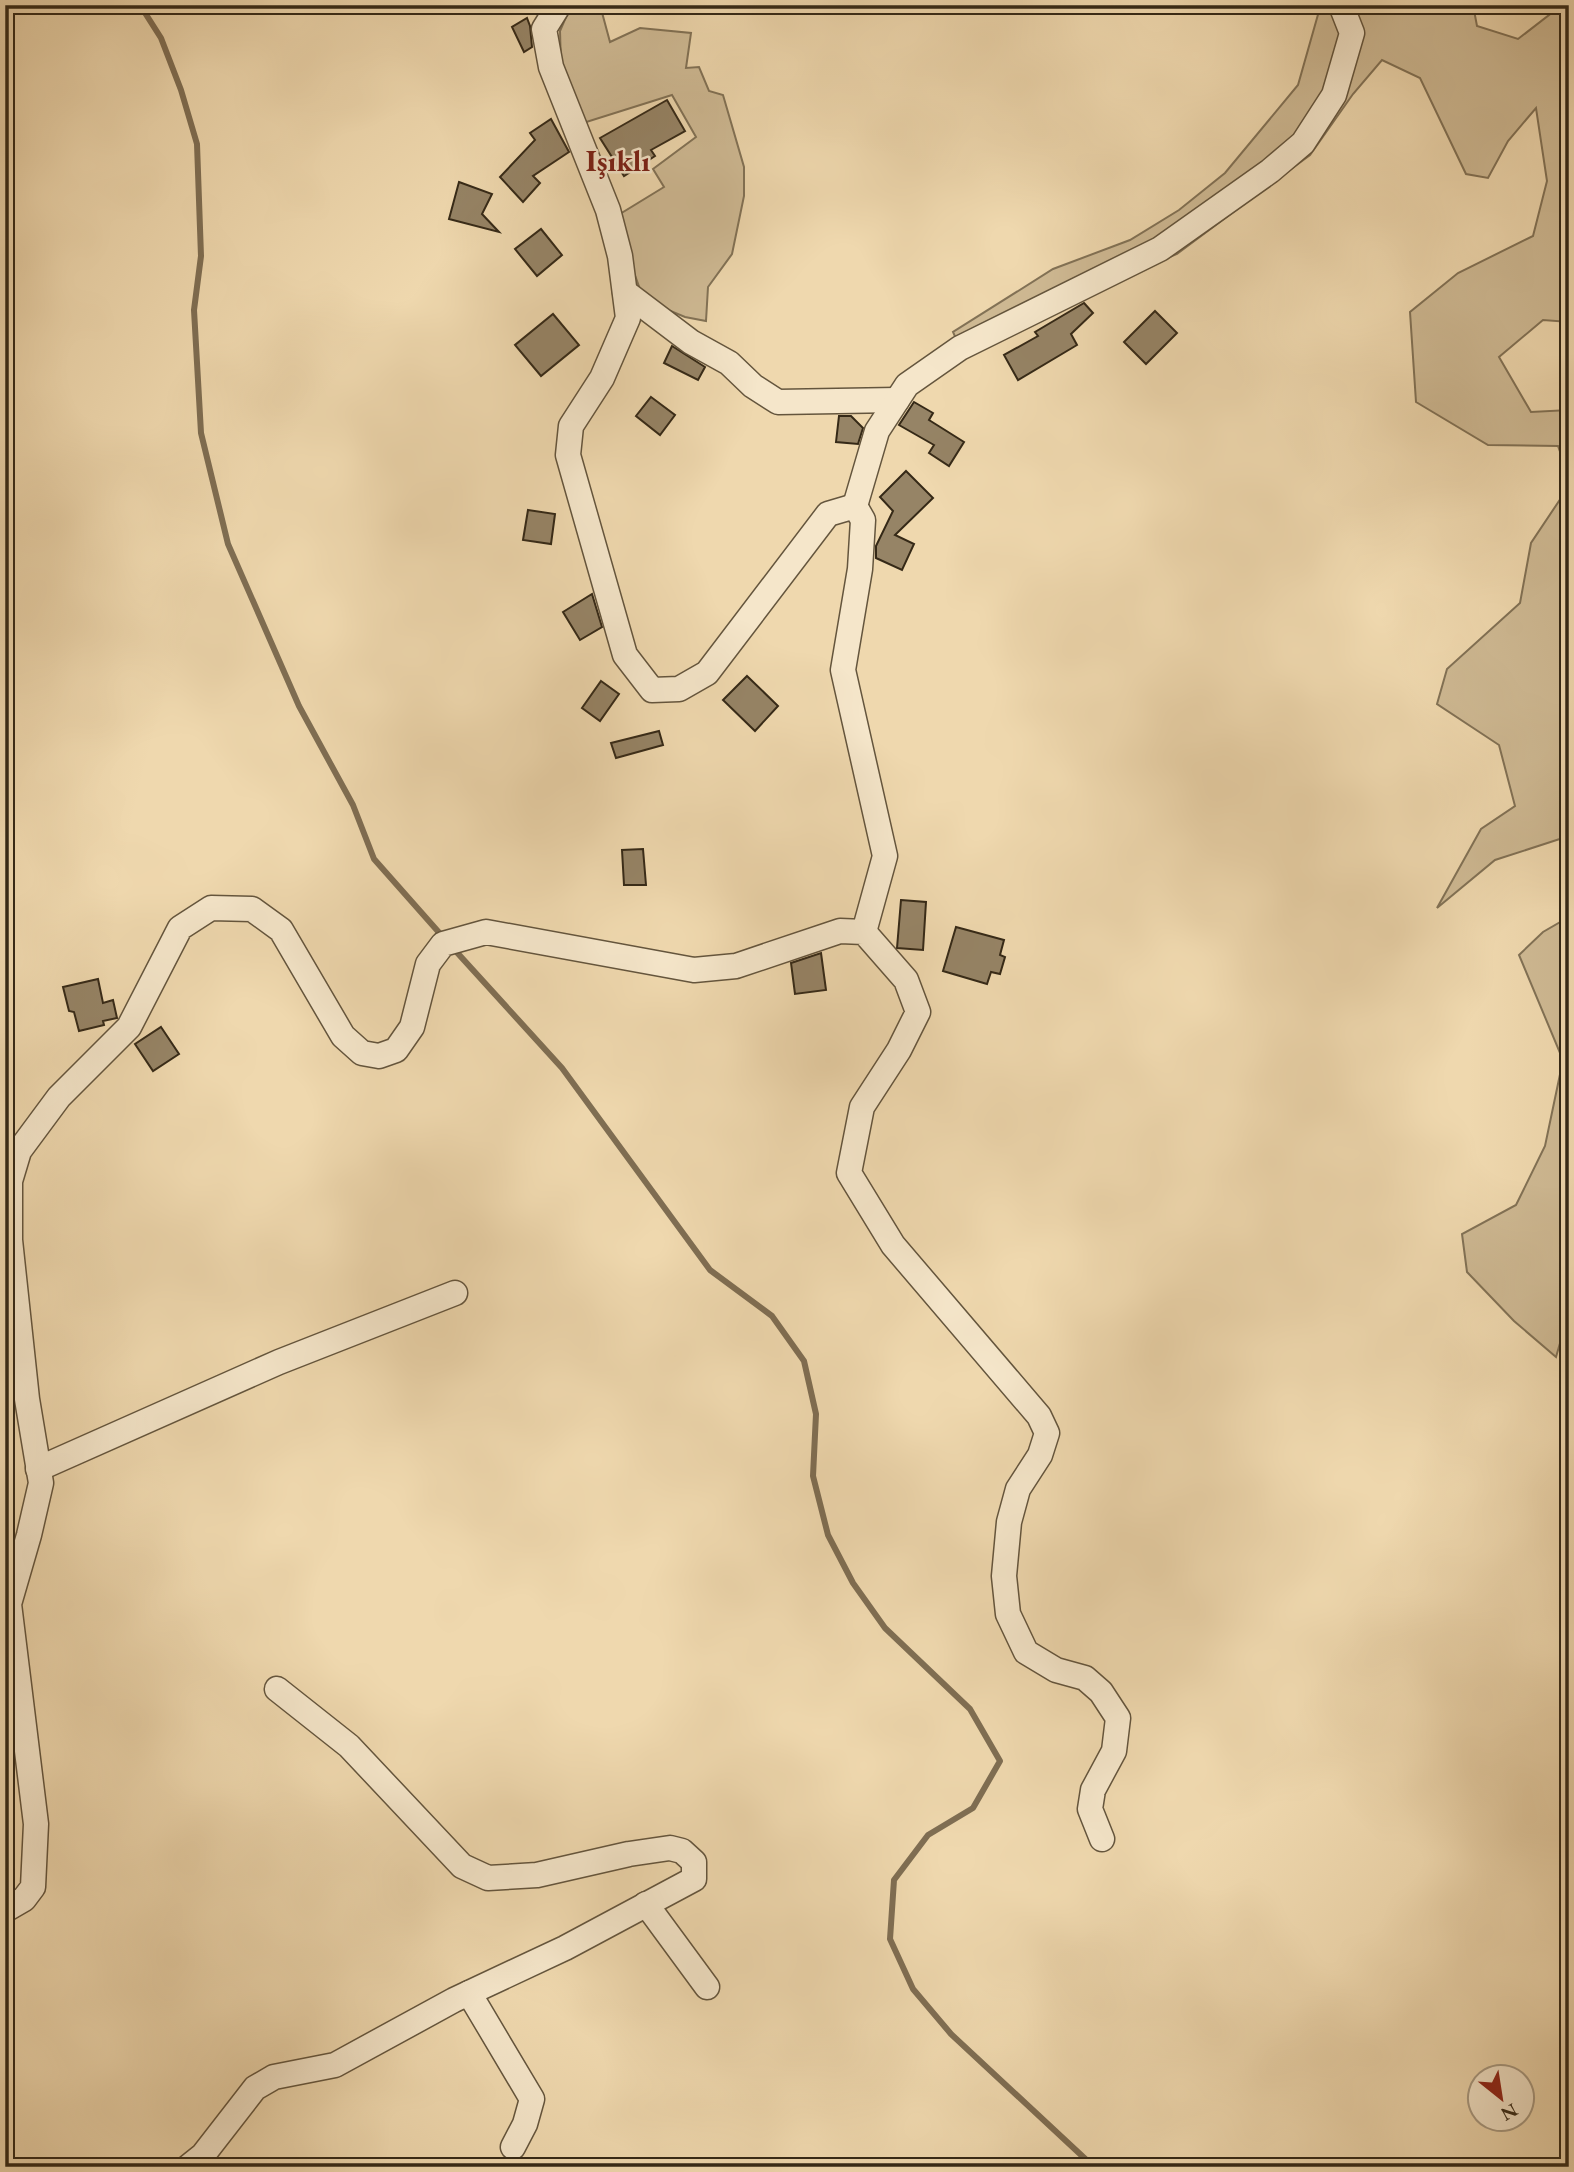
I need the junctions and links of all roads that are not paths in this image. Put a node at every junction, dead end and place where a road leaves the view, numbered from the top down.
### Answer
1 (559, 5) edge
2 (1342, 5) edge
3 (625, 292) junction
4 (897, 400) junction
5 (855, 506) junction
6 (864, 932) junction
7 (8, 1206) edge
8 (455, 1293) dead end
9 (38, 1469) junction
10 (8, 1630) edge
11 (277, 1689) dead end
12 (1102, 1839) dead end
13 (646, 1904) junction
14 (5, 1910) edge
15 (707, 1987) dead end
16 (469, 1993) junction
17 (513, 2147) dead end
18 (188, 2167) edge

1 - 3 street
2 - 4 street
3 - 4 street
3 - 5 street
4 - 5 street
5 - 6 street
6 - 7 street
6 - 12 street
7 - 9 street
8 - 9 street
9 - 10 street
10 - 14 street
11 - 13 street
13 - 15 street
13 - 16 street
16 - 17 street
16 - 18 street

